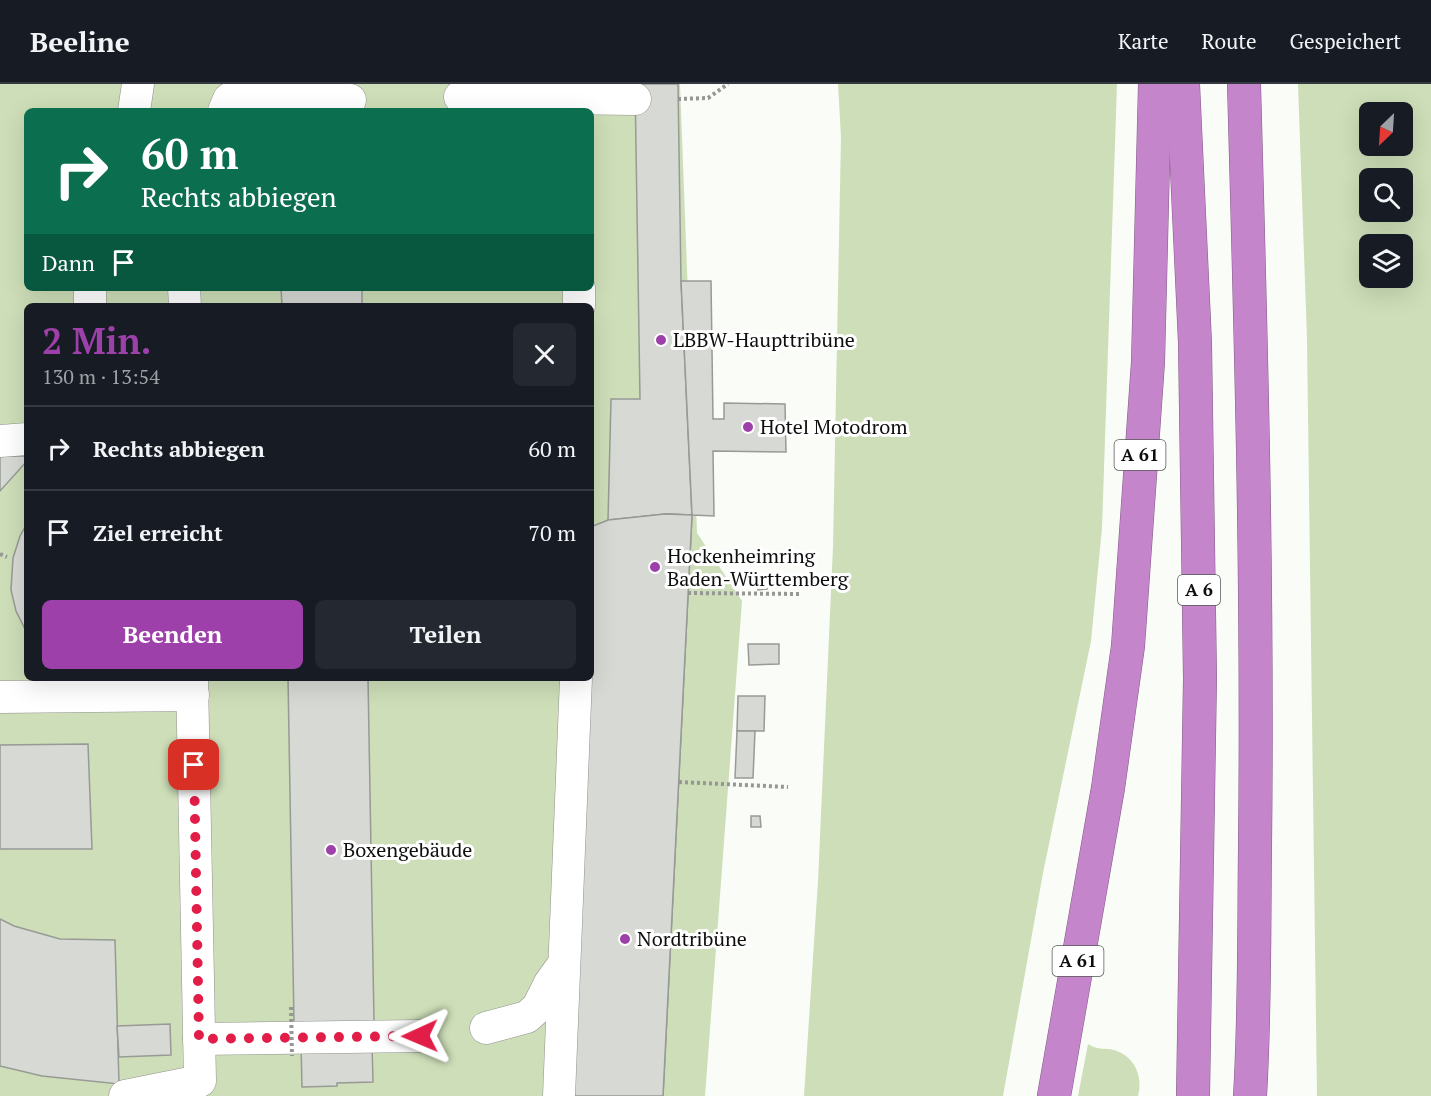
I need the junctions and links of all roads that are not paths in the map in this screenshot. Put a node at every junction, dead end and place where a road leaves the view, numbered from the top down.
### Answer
1 (138, 84) edge
2 (1155, 84) edge
3 (1183, 84) edge
4 (1244, 84) edge
5 (623, 94) edge
6 (460, 97) dead end
7 (227, 98) edge
8 (576, 98) edge
9 (350, 100) dead end
10 (134, 108) edge
11 (24, 439) edge
12 (0, 441) edge
13 (576, 681) edge
14 (100, 687) edge
15 (192, 687) edge
16 (0, 697) edge
17 (565, 962) junction
18 (1254, 1019) junction
19 (486, 1028) dead end
20 (420, 1036) dead end
21 (199, 1039) junction
22 (200, 1089) edge
23 (125, 1096) edge
24 (559, 1096) edge
25 (1054, 1096) edge
26 (1193, 1096) edge
27 (1250, 1096) edge
28 (1264, 1096) edge

1 - 10 lane
2 - 25 highway, A 61
3 - 26 highway, A 6
4 - 18 highway
5 - 8 lane
6 - 8 lane
7 - 9 lane
11 - 12 lane
13 - 17 lane
14 - 15 lane
14 - 16 lane
15 - 21 lane
17 - 19 lane
17 - 24 lane
18 - 27 highway
18 - 28 highway
20 - 21 lane
21 - 22 lane
22 - 23 lane

